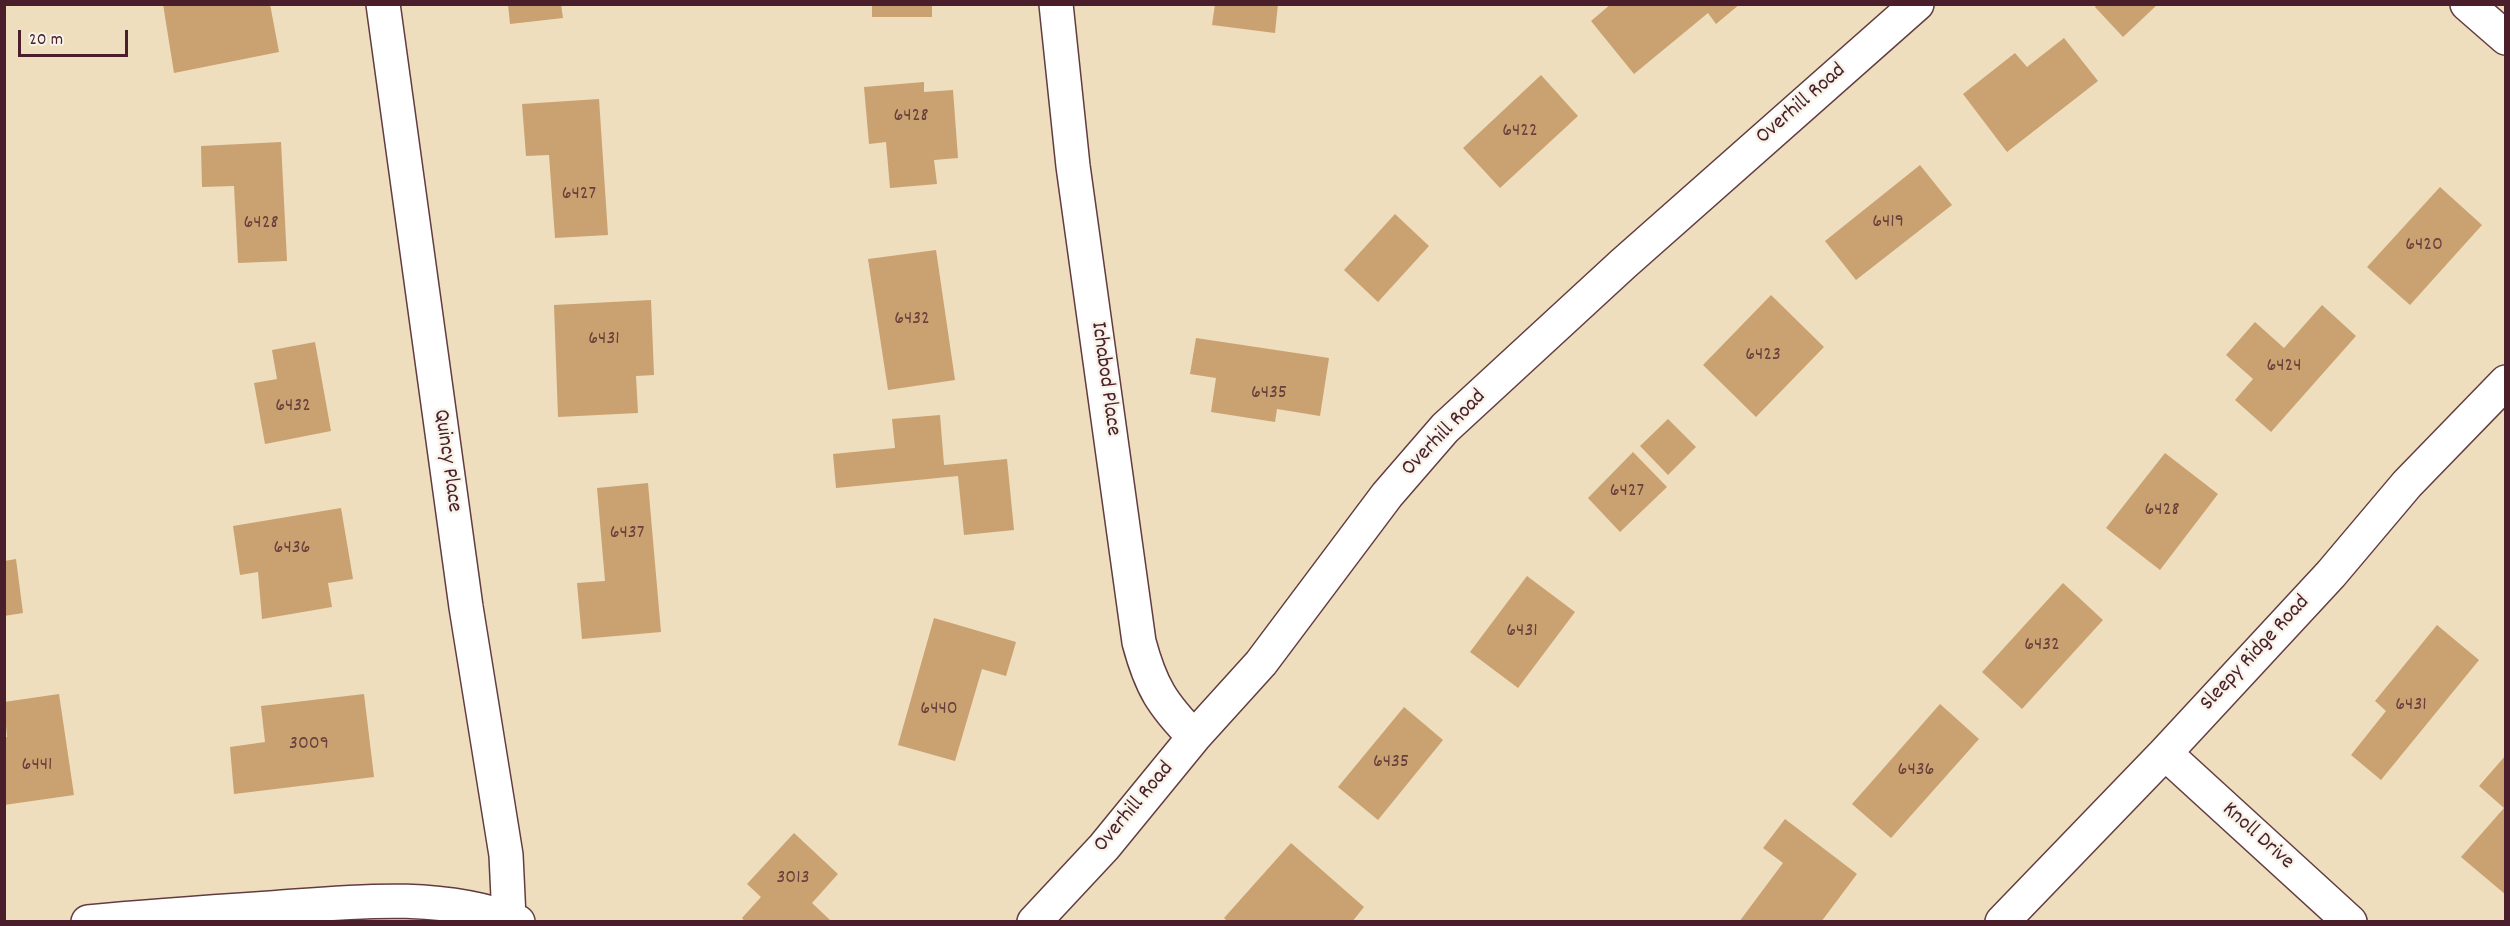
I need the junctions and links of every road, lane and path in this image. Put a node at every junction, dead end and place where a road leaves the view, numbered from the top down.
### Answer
1 (383, 4) edge
2 (1056, 4) edge
3 (1917, 4) edge
4 (2467, 4) edge
5 (2505, 38) edge
6 (2505, 382) edge
7 (1194, 737) junction
8 (2165, 753) junction
9 (513, 920) edge
10 (88, 921) edge
11 (1034, 921) edge
12 (2002, 921) edge
13 (2350, 921) edge

1 - 9 street, Quincy Place
2 - 7 street, Ichabod Place
3 - 7 street, Overhill Road
4 - 5 street
6 - 8 street, Sleepy Ridge Road
7 - 11 street, Overhill Road
8 - 12 street, Sleepy Ridge Road
8 - 13 street, Knoll Drive
9 - 10 street

